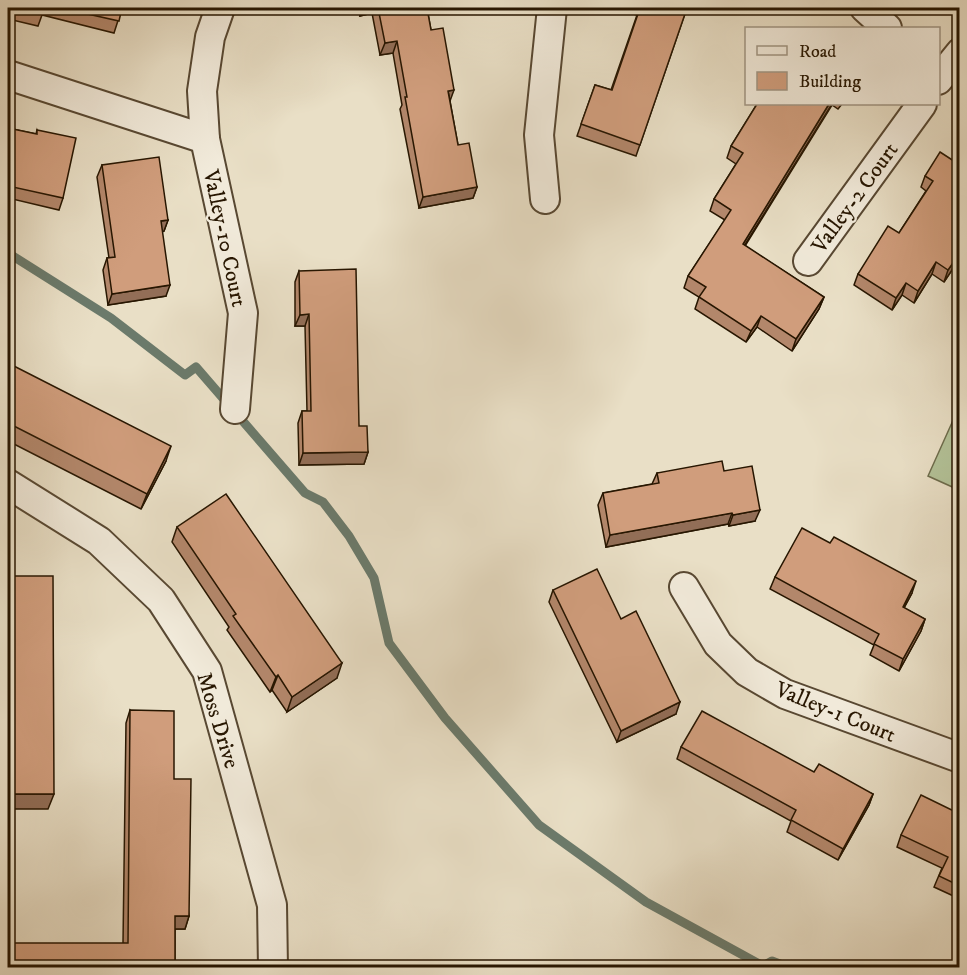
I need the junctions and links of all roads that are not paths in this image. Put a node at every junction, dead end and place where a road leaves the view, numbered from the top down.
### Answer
1 (220, 8) edge
2 (552, 8) edge
3 (865, 8) edge
4 (886, 27) edge
5 (960, 53) edge
6 (8, 75) edge
7 (944, 82) edge
8 (921, 105) edge
9 (205, 139) junction
10 (545, 199) dead end
11 (808, 261) dead end
12 (235, 410) dead end
13 (8, 484) edge
14 (684, 587) dead end
15 (960, 758) edge
16 (273, 968) edge

1 - 9 street, Valley-10 Court
2 - 10 street
3 - 4 street
5 - 7 street
6 - 9 street, Valley-10 Court
8 - 11 street, Valley-2 Court
9 - 12 street, Valley-10 Court
13 - 16 street, Moss Drive
14 - 15 street, Valley-1 Court

